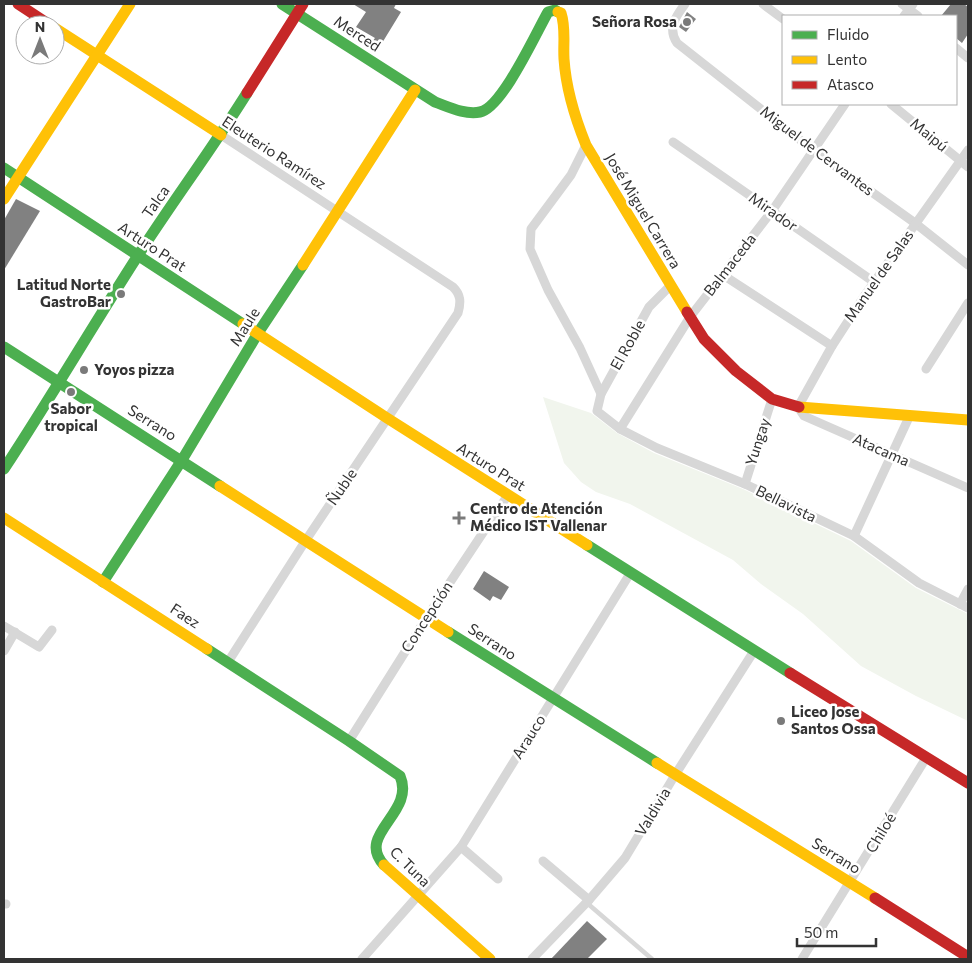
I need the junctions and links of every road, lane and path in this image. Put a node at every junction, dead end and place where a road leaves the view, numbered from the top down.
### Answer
1 (18, 4) edge
2 (130, 4) edge
3 (282, 4) edge
4 (685, 4) edge
5 (764, 4) edge
6 (300, 9) edge
7 (35, 15) edge
8 (782, 18) edge
9 (65, 35) edge
10 (96, 55) junction
11 (415, 90) junction
12 (844, 105) edge
13 (891, 105) edge
14 (221, 135) junction
15 (673, 142) dead end
16 (586, 145) junction
17 (813, 150) junction
18 (968, 150) edge
19 (965, 164) edge
20 (4, 168) edge
21 (18, 177) junction
22 (4, 199) edge
23 (772, 211) junction
24 (338, 212) junction
25 (915, 223) junction
26 (138, 256) junction
27 (968, 265) edge
28 (723, 275) junction
29 (874, 282) junction
30 (670, 286) junction
31 (968, 303) edge
32 (458, 313) joint
33 (690, 317) junction
34 (258, 333) junction
35 (832, 346) junction
36 (4, 347) edge
37 (926, 369) dead end
38 (60, 383) junction
39 (601, 394) junction
40 (772, 399) junction
41 (798, 407) junction
42 (597, 411) joint
43 (910, 415) junction
44 (387, 418) junction
45 (968, 420) edge
46 (620, 429) junction
47 (891, 454) junction
48 (182, 460) junction
49 (4, 469) edge
50 (745, 484) junction
51 (968, 488) edge
52 (508, 495) junction
53 (4, 518) edge
54 (854, 536) junction
55 (306, 540) junction
56 (631, 572) junction
57 (103, 582) junction
58 (968, 589) edge
59 (964, 606) edge
60 (427, 618) junction
61 (4, 626) edge
62 (52, 630) dead end
63 (14, 632) junction
64 (4, 651) edge
65 (754, 651) junction
66 (228, 662) junction
67 (553, 699) junction
68 (349, 741) junction
69 (926, 758) junction
70 (675, 774) junction
71 (968, 783) edge
72 (461, 848) junction
73 (543, 862) dead end
74 (498, 879) dead end
75 (851, 882) junction
76 (419, 897) junction
77 (588, 901) junction
78 (968, 957) edge
79 (366, 958) edge
80 (490, 959) edge
81 (532, 959) edge
82 (652, 959) edge
83 (802, 959) edge

1 - 7 main road
2 - 10 main road
3 - 6 main road, Merced
4 - 17 street, Miguel de Cervantes
5 - 8 street
6 - 11 main road, Merced
6 - 14 main road, Talca
9 - 10 main road, Eleuterio Ramírez
10 - 14 main road, Eleuterio Ramírez
10 - 21 main road
11 - 16 main road, José Miguel Carrera
11 - 24 main road, Maule
12 - 17 street, Balmaceda
13 - 19 street, Maipú
14 - 24 street, Eleuterio Ramírez
14 - 26 main road, Talca
15 - 23 street, Mirador
16 - 30 main road, José Miguel Carrera
16 - 39 street
17 - 23 street, Balmaceda
17 - 25 street, Miguel de Cervantes
18 - 19 street, Manuel de Salas
19 - 25 street, Manuel de Salas
20 - 21 main road, Arturo Prat
21 - 22 main road
21 - 26 main road, Arturo Prat
23 - 28 street, Balmaceda
23 - 29 street, Mirador
24 - 32 street, Eleuterio Ramírez
24 - 34 main road, Maule
25 - 27 street, Miguel de Cervantes
25 - 29 street, Manuel de Salas
26 - 34 main road, Arturo Prat
26 - 38 main road, Talca
28 - 33 street, Balmaceda
28 - 35 street
29 - 35 street, Manuel de Salas
30 - 33 main road, José Miguel Carrera
30 - 39 street, El Roble
31 - 37 street
32 - 44 street, Ñuble
33 - 40 main road, José Miguel Carrera
33 - 46 street, Balmaceda
34 - 44 main road, Arturo Prat
34 - 48 main road, Maule
35 - 41 street, Manuel de Salas
36 - 38 main road, Serrano
38 - 48 main road, Serrano
38 - 49 main road, Talca
39 - 42 street, El Roble
40 - 41 main road, José Miguel Carrera
40 - 50 street, Yungay
41 - 43 main road, José Miguel Carrera
41 - 47 street, Atacama
42 - 46 street, Bellavista
43 - 45 main road, José Miguel Carrera
43 - 47 street
44 - 52 main road, Arturo Prat
44 - 55 street, Ñuble
46 - 50 street, Bellavista
47 - 51 street, Atacama
47 - 54 street
48 - 55 main road, Serrano
48 - 57 main road, Maule
50 - 54 street, Bellavista
52 - 56 main road, Arturo Prat
52 - 60 street, Concepción
53 - 57 main road, Faez
54 - 59 street, Bellavista
55 - 60 main road, Serrano
55 - 66 street, Ñuble
56 - 65 main road, Arturo Prat
56 - 67 street, Arauco
57 - 66 main road, Faez
58 - 59 street
60 - 67 main road, Serrano
60 - 68 street, Concepción
61 - 63 street
62 - 63 street
63 - 64 street
65 - 69 main road, Arturo Prat
65 - 70 street, Valdivia
66 - 68 main road, Faez
67 - 70 main road, Serrano
67 - 72 street, Arauco
68 - 76 main road, C. Tuna
69 - 71 main road, Arturo Prat
69 - 75 street, Chiloé
70 - 75 main road, Serrano
70 - 77 street, Valdivia
72 - 74 street
72 - 76 street, Arauco
73 - 77 street
75 - 78 main road, Serrano
75 - 83 street, Chiloé
76 - 79 street, Arauco
76 - 80 main road, C. Tuna
77 - 81 street, Valdivia
77 - 82 lane

